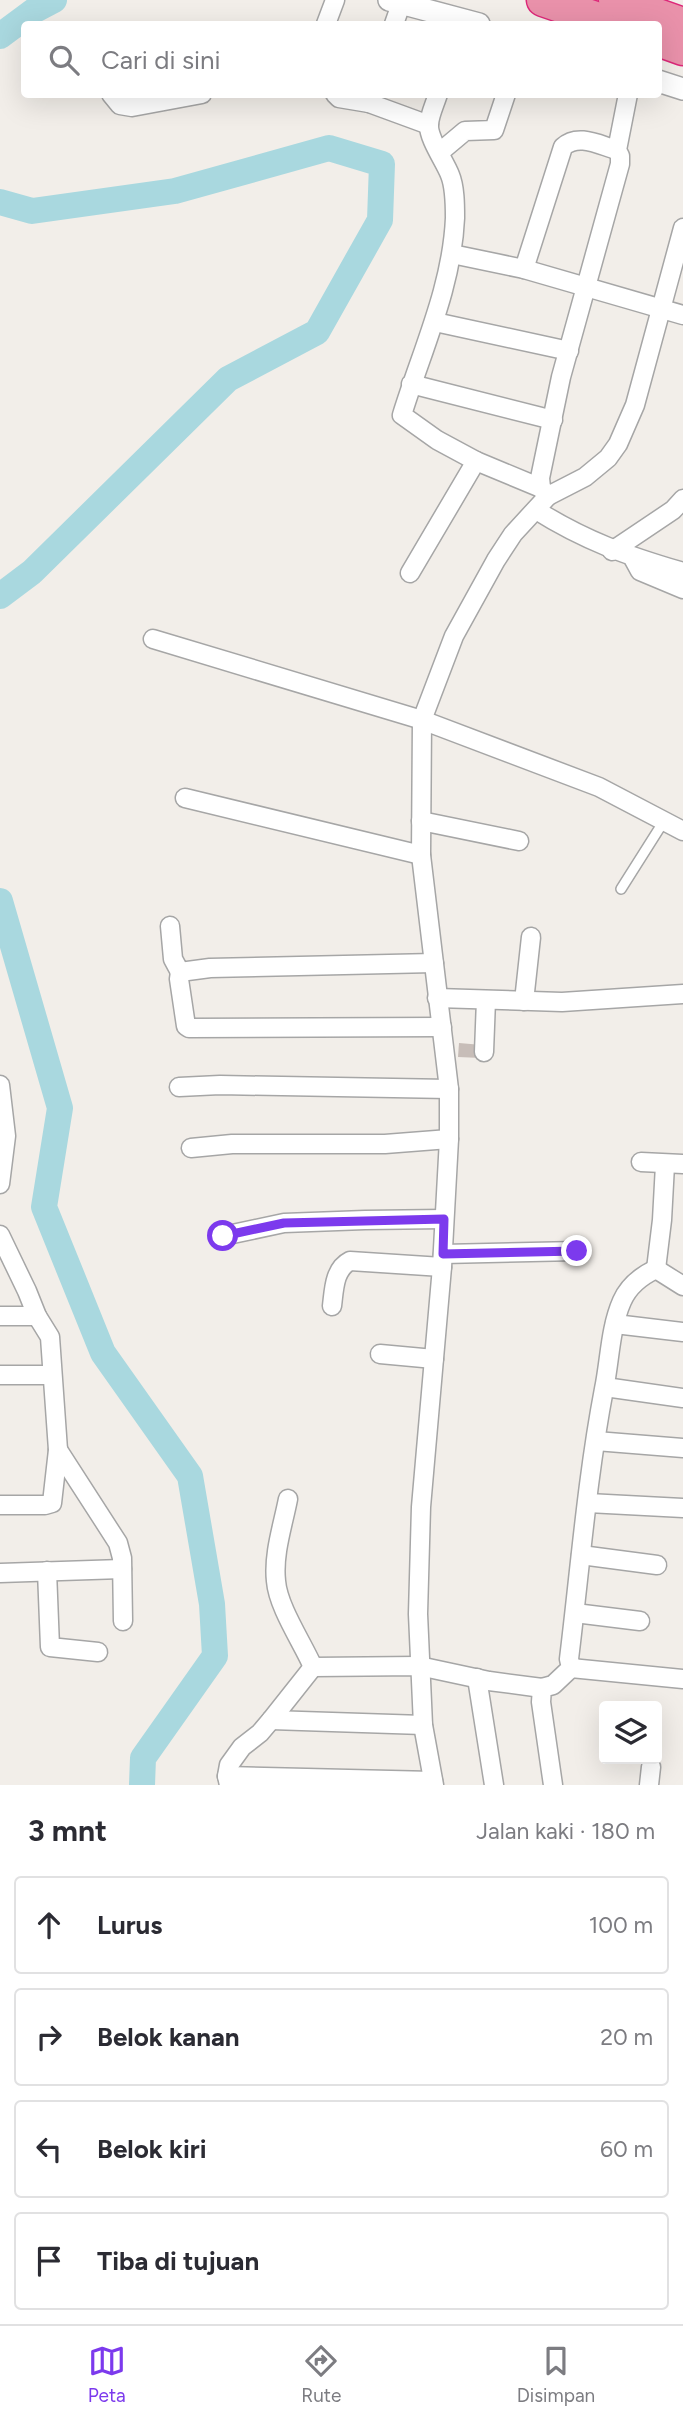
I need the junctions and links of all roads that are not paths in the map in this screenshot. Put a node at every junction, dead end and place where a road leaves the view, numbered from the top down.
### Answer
1 (335, 0) edge
2 (543, 0) edge
3 (615, 0) edge
4 (395, 2) edge
5 (327, 21) edge
6 (394, 21) edge
7 (460, 21) edge
8 (604, 21) edge
9 (683, 24) edge
10 (662, 41) edge
11 (683, 49) edge
12 (662, 82) edge
13 (683, 89) edge
14 (114, 98) edge
15 (180, 98) edge
16 (339, 98) edge
17 (437, 98) edge
18 (505, 98) edge
19 (627, 98) edge
20 (370, 99) edge
21 (429, 125) junction
22 (617, 150) junction
23 (440, 152) junction
24 (683, 228) edge
25 (452, 254) junction
26 (524, 269) junction
27 (588, 286) junction
28 (663, 310) junction
29 (683, 315) edge
30 (435, 322) junction
31 (569, 351) junction
32 (411, 384) junction
33 (554, 420) junction
34 (476, 461) junction
35 (544, 492) junction
36 (680, 507) edge
37 (536, 510) junction
38 (612, 551) junction
39 (633, 558) junction
40 (683, 572) edge
41 (410, 573) dead end
42 (683, 589) edge
43 (153, 639) dead end
44 (422, 720) junction
45 (185, 797) dead end
46 (421, 821) junction
47 (664, 821) junction
48 (683, 831) edge
49 (519, 841) dead end
50 (421, 855) junction
51 (621, 889) dead end
52 (170, 926) dead end
53 (531, 937) dead end
54 (434, 963) junction
55 (180, 972) junction
56 (683, 994) edge
57 (437, 998) junction
58 (486, 999) junction
59 (524, 1001) junction
60 (442, 1027) junction
61 (484, 1052) dead end
62 (0, 1085) edge
63 (179, 1087) dead end
64 (449, 1089) junction
65 (449, 1139) junction
66 (191, 1149) dead end
67 (641, 1162) dead end
68 (674, 1165) edge
69 (0, 1184) edge
70 (444, 1219) junction
71 (223, 1236) dead end
72 (0, 1238) edge
73 (577, 1251) dead end
74 (442, 1261) junction
75 (656, 1269) junction
76 (683, 1286) edge
77 (332, 1306) dead end
78 (0, 1315) edge
79 (37, 1316) junction
80 (615, 1324) junction
81 (683, 1332) edge
82 (380, 1354) dead end
83 (434, 1359) junction
84 (0, 1375) edge
85 (52, 1375) junction
86 (605, 1387) junction
87 (683, 1398) edge
88 (596, 1441) junction
89 (683, 1448) edge
90 (58, 1450) junction
91 (288, 1499) dead end
92 (588, 1503) junction
93 (0, 1505) edge
94 (683, 1508) edge
95 (581, 1555) junction
96 (657, 1565) dead end
97 (122, 1569) junction
98 (47, 1572) junction
99 (0, 1573) edge
100 (575, 1613) junction
101 (122, 1621) dead end
102 (640, 1621) dead end
103 (98, 1653) dead end
104 (419, 1666) junction
105 (313, 1667) junction
106 (570, 1668) junction
107 (477, 1678) junction
108 (683, 1679) edge
109 (542, 1688) junction
110 (271, 1720) junction
111 (424, 1725) junction
112 (228, 1780) edge
113 (433, 1783) edge
114 (494, 1785) edge
115 (553, 1785) edge

1 - 5 street
2 - 8 highway
3 - 9 highway
4 - 6 street
4 - 7 street
10 - 11 highway
12 - 13 street
14 - 15 street
16 - 20 street
17 - 21 street
18 - 23 street
19 - 22 street
20 - 21 street
21 - 23 street
22 - 26 street
22 - 27 street
23 - 25 street
24 - 28 street
25 - 26 street
25 - 30 street
26 - 27 street
27 - 28 street
27 - 31 street
28 - 29 street
28 - 35 street
30 - 31 street
30 - 32 street
31 - 33 street
32 - 33 street
32 - 34 street
33 - 35 street
34 - 35 street
34 - 41 street
35 - 37 street
36 - 38 street
37 - 38 street
37 - 44 street
38 - 39 street
39 - 40 street
39 - 42 street
43 - 44 street
44 - 46 street
44 - 47 street
45 - 50 street
46 - 49 street
46 - 50 street
47 - 48 street
47 - 51 lane
50 - 54 street
52 - 55 street
53 - 59 street
54 - 55 street
54 - 57 street
55 - 60 street
56 - 59 street
57 - 58 street
57 - 60 street
58 - 59 street
58 - 61 street
60 - 64 street
62 - 69 street
63 - 64 street
64 - 65 street
65 - 66 street
65 - 70 street
67 - 68 street
68 - 75 street
70 - 71 street
70 - 74 street
72 - 79 street
73 - 74 street
74 - 77 street
74 - 83 street
75 - 76 street
75 - 80 street
78 - 79 street
79 - 85 street
80 - 81 street
80 - 86 street
82 - 83 street
83 - 104 street
84 - 85 street
85 - 90 street
86 - 87 street
86 - 88 street
88 - 89 street
88 - 92 street
90 - 93 street
90 - 97 street
91 - 105 street
92 - 94 street
92 - 95 street
95 - 96 street
95 - 100 street
97 - 98 street
97 - 101 street
98 - 99 street
98 - 103 street
100 - 102 street
100 - 106 street
104 - 105 street
104 - 107 street
104 - 111 street
105 - 110 street
106 - 108 street
106 - 109 street
107 - 109 street
107 - 114 street
109 - 115 street
110 - 111 street
110 - 112 street
111 - 113 street
112 - 113 street

